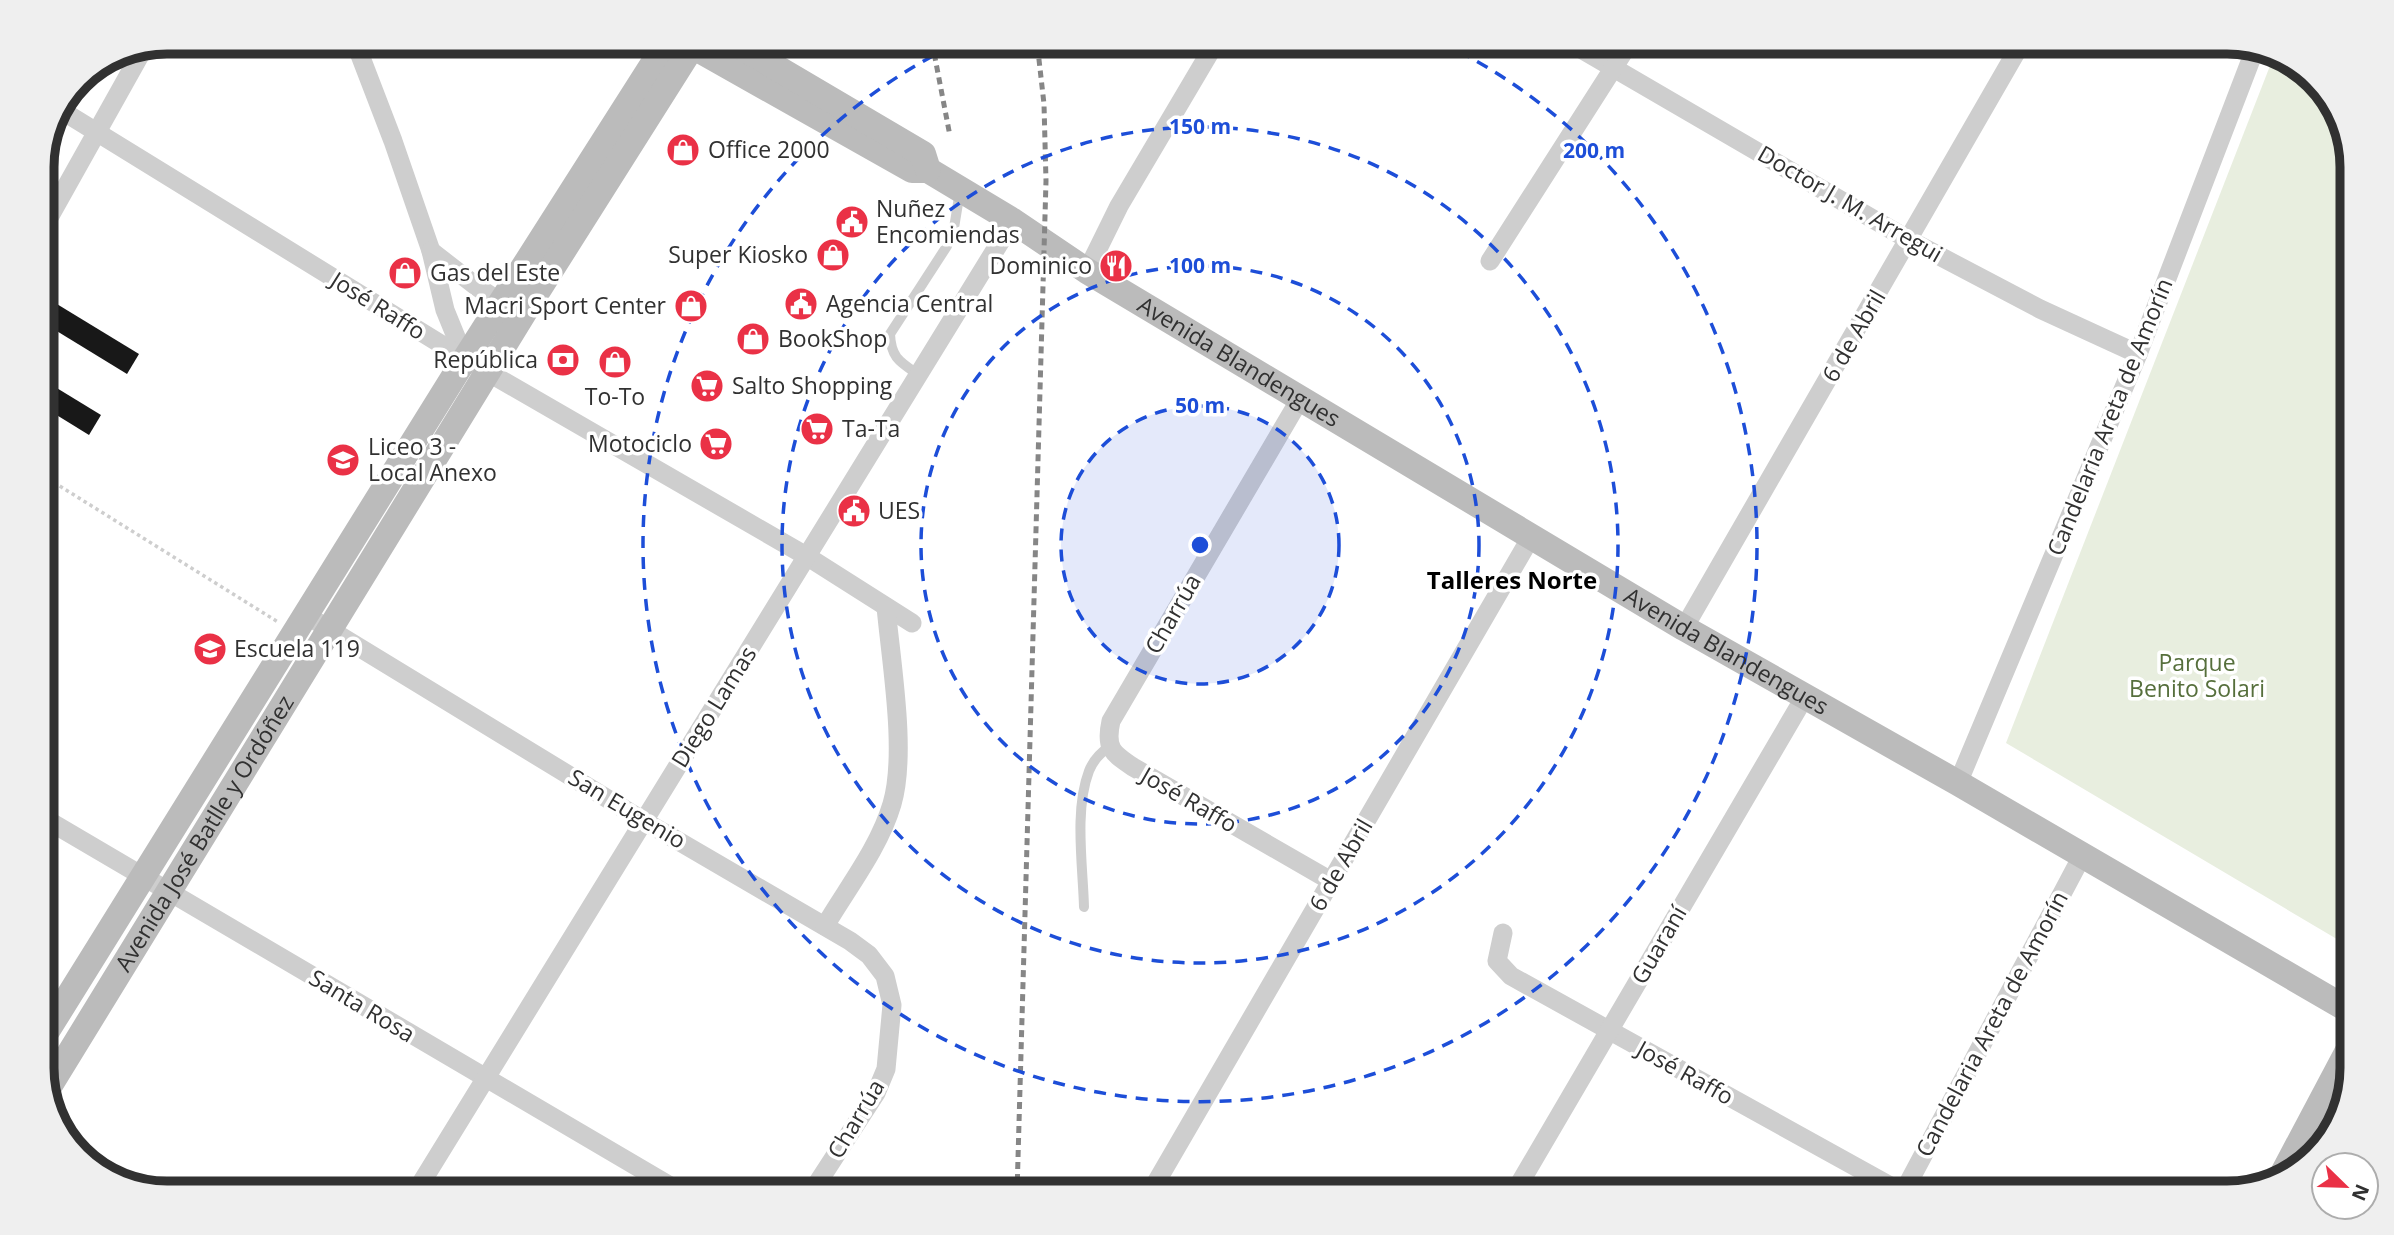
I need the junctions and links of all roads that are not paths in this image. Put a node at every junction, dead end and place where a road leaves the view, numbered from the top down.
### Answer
1 (360, 54) edge
2 (677, 54) edge
3 (704, 54) edge
4 (753, 54) edge
5 (1209, 54) edge
6 (1590, 54) edge
7 (1623, 54) edge
8 (2015, 54) edge
9 (2253, 57) edge
10 (138, 58) edge
11 (1614, 68) junction
12 (68, 114) edge
13 (97, 132) junction
14 (928, 170) junction
15 (960, 189) junction
16 (54, 209) edge
17 (1013, 221) junction
18 (1909, 240) junction
19 (431, 251) junction
20 (1490, 261) dead end
21 (1087, 271) junction
22 (513, 307) junction
23 (2138, 354) junction
24 (476, 366) junction
25 (919, 375) junction
26 (1300, 399) junction
27 (1531, 537) junction
28 (808, 557) junction
29 (886, 607) junction
30 (912, 623) dead end
31 (301, 624) junction
32 (1684, 628) junction
33 (331, 630) junction
34 (1804, 698) junction
35 (1109, 747) junction
36 (1958, 783) junction
37 (644, 821) junction
38 (54, 824) edge
39 (2082, 856) junction
40 (145, 876) junction
41 (1331, 881) junction
42 (170, 892) junction
43 (1084, 907) dead end
44 (825, 926) junction
45 (1503, 933) dead end
46 (2340, 1005) edge
47 (54, 1021) edge
48 (1609, 1031) junction
49 (890, 1040) joint
50 (2340, 1068) edge
51 (54, 1078) edge
52 (485, 1079) junction
53 (2297, 1156) edge
54 (422, 1181) edge
55 (661, 1181) edge
56 (819, 1181) edge
57 (1157, 1181) edge
58 (1521, 1181) edge
59 (1881, 1181) edge
60 (1909, 1181) edge

1 - 19 street
2 - 22 street, Avenida José Batlle y Ordóñez
3 - 14 street, Avenida Blandengues
4 - 14 street, Avenida Blandengues
5 - 21 street
6 - 11 street, Doctor J. M. Arregui
7 - 11 street
8 - 18 street, 6 de Abril
9 - 23 street, Candelaria Areta de Amorín
10 - 13 street
11 - 18 street, Doctor J. M. Arregui
11 - 20 street
12 - 13 street, José Raffo
13 - 16 street
13 - 24 street, José Raffo
14 - 15 street, Avenida Blandengues
15 - 17 street, Avenida Blandengues
15 - 25 lane
17 - 21 street, Avenida Blandengues
17 - 25 street, Diego Lamas
18 - 23 street, Doctor J. M. Arregui
18 - 32 street, 6 de Abril
19 - 22 street
19 - 24 street
21 - 26 street, Avenida Blandengues
22 - 24 street, Avenida José Batlle y Ordóñez
23 - 36 street, Candelaria Areta de Amorín
24 - 28 street, José Raffo
24 - 31 street, Avenida José Batlle y Ordóñez
24 - 33 street, Avenida José Batlle y Ordóñez
25 - 28 street, Diego Lamas
26 - 27 street, Avenida Blandengues
26 - 35 street, Charrúa
27 - 32 street, Avenida Blandengues
27 - 41 street, 6 de Abril
28 - 29 street, José Raffo
28 - 37 street, Diego Lamas
29 - 30 street, José Raffo
29 - 44 street
31 - 33 street, San Eugenio
31 - 40 street, Avenida José Batlle y Ordóñez
32 - 34 street, Avenida Blandengues
33 - 37 street, San Eugenio
33 - 42 street, Avenida José Batlle y Ordóñez
34 - 36 street, Avenida Blandengues
34 - 48 street, Guaraní
35 - 41 street, José Raffo
35 - 43 lane
36 - 39 street, Avenida Blandengues
37 - 44 street, San Eugenio
37 - 52 street, Diego Lamas
38 - 40 street, Santa Rosa
39 - 46 street, Avenida Blandengues
39 - 60 street, Candelaria Areta de Amorín
40 - 42 street, Santa Rosa
40 - 47 street, Avenida José Batlle y Ordóñez
41 - 57 street, 6 de Abril
42 - 51 street, Avenida José Batlle y Ordóñez
42 - 52 street, Santa Rosa
44 - 49 street, San Eugenio
45 - 48 street, José Raffo
48 - 58 street, Guaraní
48 - 59 street, José Raffo
49 - 56 street, Charrúa
50 - 53 street
52 - 54 street, Diego Lamas
52 - 55 street, Santa Rosa

